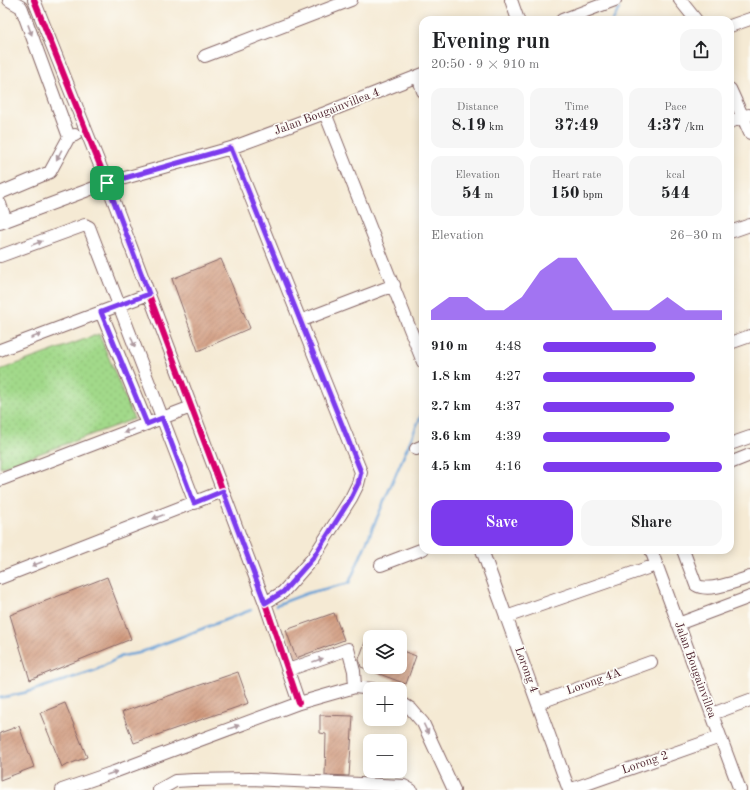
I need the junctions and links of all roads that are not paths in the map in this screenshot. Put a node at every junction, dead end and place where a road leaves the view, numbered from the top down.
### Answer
1 (9, 0) edge
2 (34, 0) edge
3 (351, 0) edge
4 (510, 0) edge
5 (615, 0) edge
6 (680, 0) edge
7 (516, 16) edge
8 (573, 16) edge
9 (693, 16) edge
10 (750, 19) edge
11 (734, 25) edge
12 (204, 56) dead end
13 (419, 75) edge
14 (734, 95) edge
15 (325, 113) junction
16 (747, 116) edge
17 (734, 121) edge
18 (86, 131) junction
19 (750, 133) edge
20 (69, 137) junction
21 (231, 148) junction
22 (107, 183) junction
23 (0, 193) edge
24 (0, 204) edge
25 (3, 222) edge
26 (750, 225) edge
27 (734, 231) edge
28 (0, 256) edge
29 (394, 285) junction
30 (149, 294) junction
31 (119, 305) junction
32 (101, 312) junction
33 (300, 321) junction
34 (750, 336) edge
35 (734, 342) edge
36 (0, 350) edge
37 (419, 351) edge
38 (191, 407) junction
39 (162, 418) junction
40 (147, 424) junction
41 (750, 437) edge
42 (734, 443) edge
43 (750, 455) edge
44 (734, 461) edge
45 (0, 480) edge
46 (223, 491) junction
47 (194, 503) junction
48 (419, 550) edge
49 (483, 554) edge
50 (652, 554) edge
51 (684, 554) edge
52 (381, 564) dead end
53 (656, 565) junction
54 (750, 577) edge
55 (0, 578) edge
56 (734, 582) junction
57 (746, 599) edge
58 (265, 603) junction
59 (506, 617) junction
60 (678, 624) junction
61 (651, 662) dead end
62 (288, 670) junction
63 (355, 687) junction
64 (363, 688) edge
65 (750, 700) edge
66 (299, 703) junction
67 (538, 703) junction
68 (407, 706) edge
69 (712, 714) junction
70 (720, 737) junction
71 (84, 782) junction
72 (292, 786) edge
73 (311, 786) edge
74 (62, 790) edge
75 (95, 790) edge
76 (160, 790) edge
77 (411, 790) edge
78 (454, 790) edge
79 (569, 790) edge
80 (740, 790) edge

1 -> 20 street
2 - 18 street
3 - 12 street
4 - 7 street
5 - 8 street
6 - 9 street
10 - 11 street
13 - 15 street, Jalan Bougainvillea 4
14 - 16 street
15 - 21 street, Jalan Bougainvillea 4
15 - 29 street
16 - 17 street
16 - 19 street
18 - 20 street
18 - 22 street
20 -> 23 street
21 - 22 street, Jalan Bougainvillea 4
21 - 33 street
22 - 25 street, Jalan Bougainvillea 4
22 - 30 street
24 - 25 street
26 - 27 street
28 -> 31 street
29 - 33 street
29 - 37 street
30 - 31 street
30 - 38 street
31 - 32 street
31 -> 39 street
36 -> 32 street
32 - 40 street
33 - 58 street
34 - 35 street
38 - 39 street
38 - 46 street
39 - 40 street
39 - 47 street
40 -> 45 street
41 - 42 street
43 - 44 street
46 - 47 street
46 - 58 street
47 -> 55 street
48 - 52 street
49 - 59 street, Lorong 4
50 - 53 street, Jalan Bougainvillea
51 - 56 street
53 - 59 street
53 - 60 street, Jalan Bougainvillea
54 - 56 street
56 - 57 street
57 - 60 street
58 - 62 street
59 - 67 street, Lorong 4
60 - 69 street, Jalan Bougainvillea
61 - 67 street, Lorong 4A
62 -> 63 street
62 - 66 street
63 - 64 street
63 - 66 street
65 - 69 street
71 -> 66 street
67 - 79 street, Lorong 4
68 -> 78 street
69 - 70 street, Jalan Bougainvillea
70 - 79 street, Lorong 2
70 - 80 street, Jalan Bougainvillea
71 - 74 street
71 - 75 street
72 - 73 street
72 - 76 street
73 - 77 street

